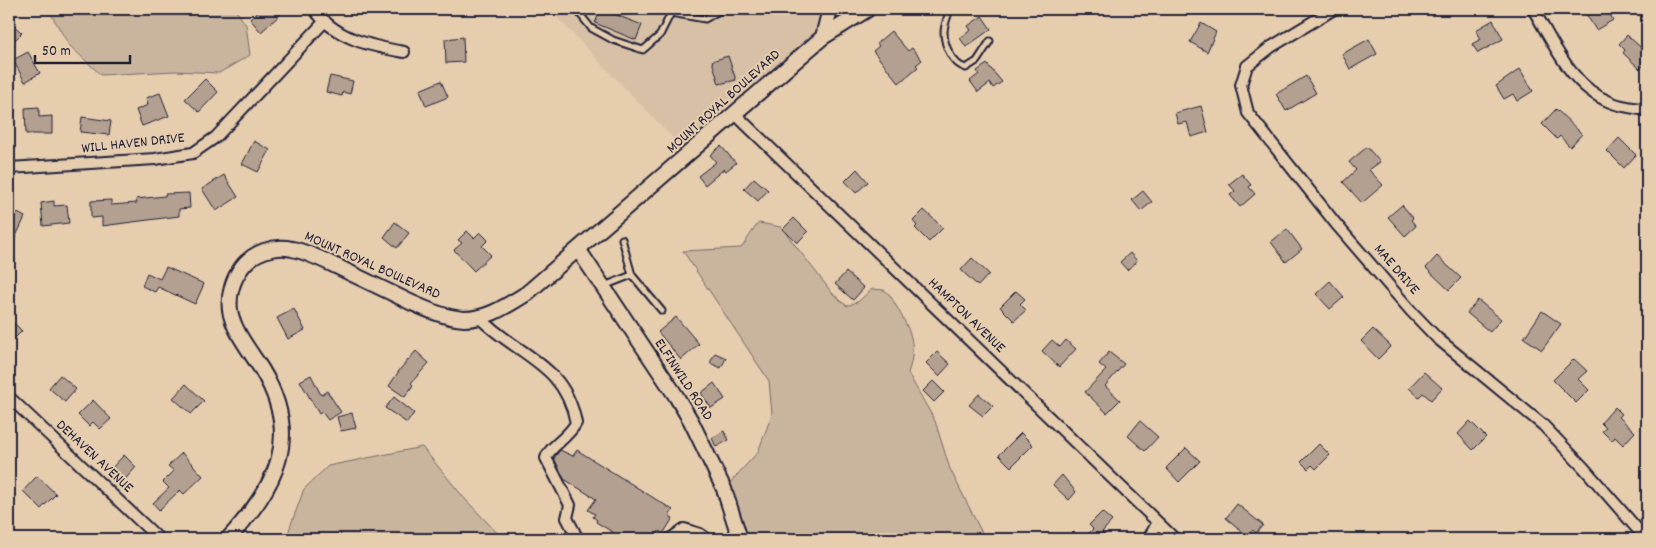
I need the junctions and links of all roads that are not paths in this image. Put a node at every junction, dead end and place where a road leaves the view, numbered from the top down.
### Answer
1 (314, 9) edge
2 (576, 9) edge
3 (660, 9) edge
4 (722, 9) edge
5 (830, 9) edge
6 (868, 9) edge
7 (950, 9) edge
8 (1334, 9) edge
9 (1533, 9) edge
10 (672, 11) edge
11 (325, 21) junction
12 (823, 37) junction
13 (990, 41) dead end
14 (404, 52) dead end
15 (1647, 110) edge
16 (735, 114) junction
17 (9, 168) edge
18 (622, 239) dead end
19 (578, 249) junction
20 (632, 275) junction
21 (603, 286) junction
22 (662, 311) dead end
23 (480, 318) junction
24 (9, 397) edge
25 (1157, 524) junction
26 (158, 539) edge
27 (228, 539) edge
28 (578, 539) edge
29 (670, 539) edge
30 (707, 539) edge
31 (740, 539) edge
32 (1148, 539) edge
33 (1175, 539) edge
34 (1646, 539) edge

1 - 11 street
2 - 10 lane
3 - 10 lane
4 - 10 lane
5 - 12 main road
6 - 12 main road, MOUNT ROYAL BOULEVARD
7 - 13 lane
8 - 34 street, MAE DRIVE
9 - 15 street
11 - 14 street
11 - 17 street, WILL HAVEN DRIVE
12 - 16 main road, MOUNT ROYAL BOULEVARD
16 - 19 main road, MOUNT ROYAL BOULEVARD
16 - 25 street, HAMPTON AVENUE
18 - 20 lane
19 - 21 main road, ELFINWILD ROAD
19 - 23 main road, MOUNT ROYAL BOULEVARD
20 - 21 lane
20 - 22 lane
21 - 31 main road, ELFINWILD ROAD
23 - 27 main road, MOUNT ROYAL BOULEVARD
23 - 28 street
24 - 26 street, DEHAVEN AVENUE
25 - 32 street
25 - 33 street, HAMPTON AVENUE
29 - 30 street

